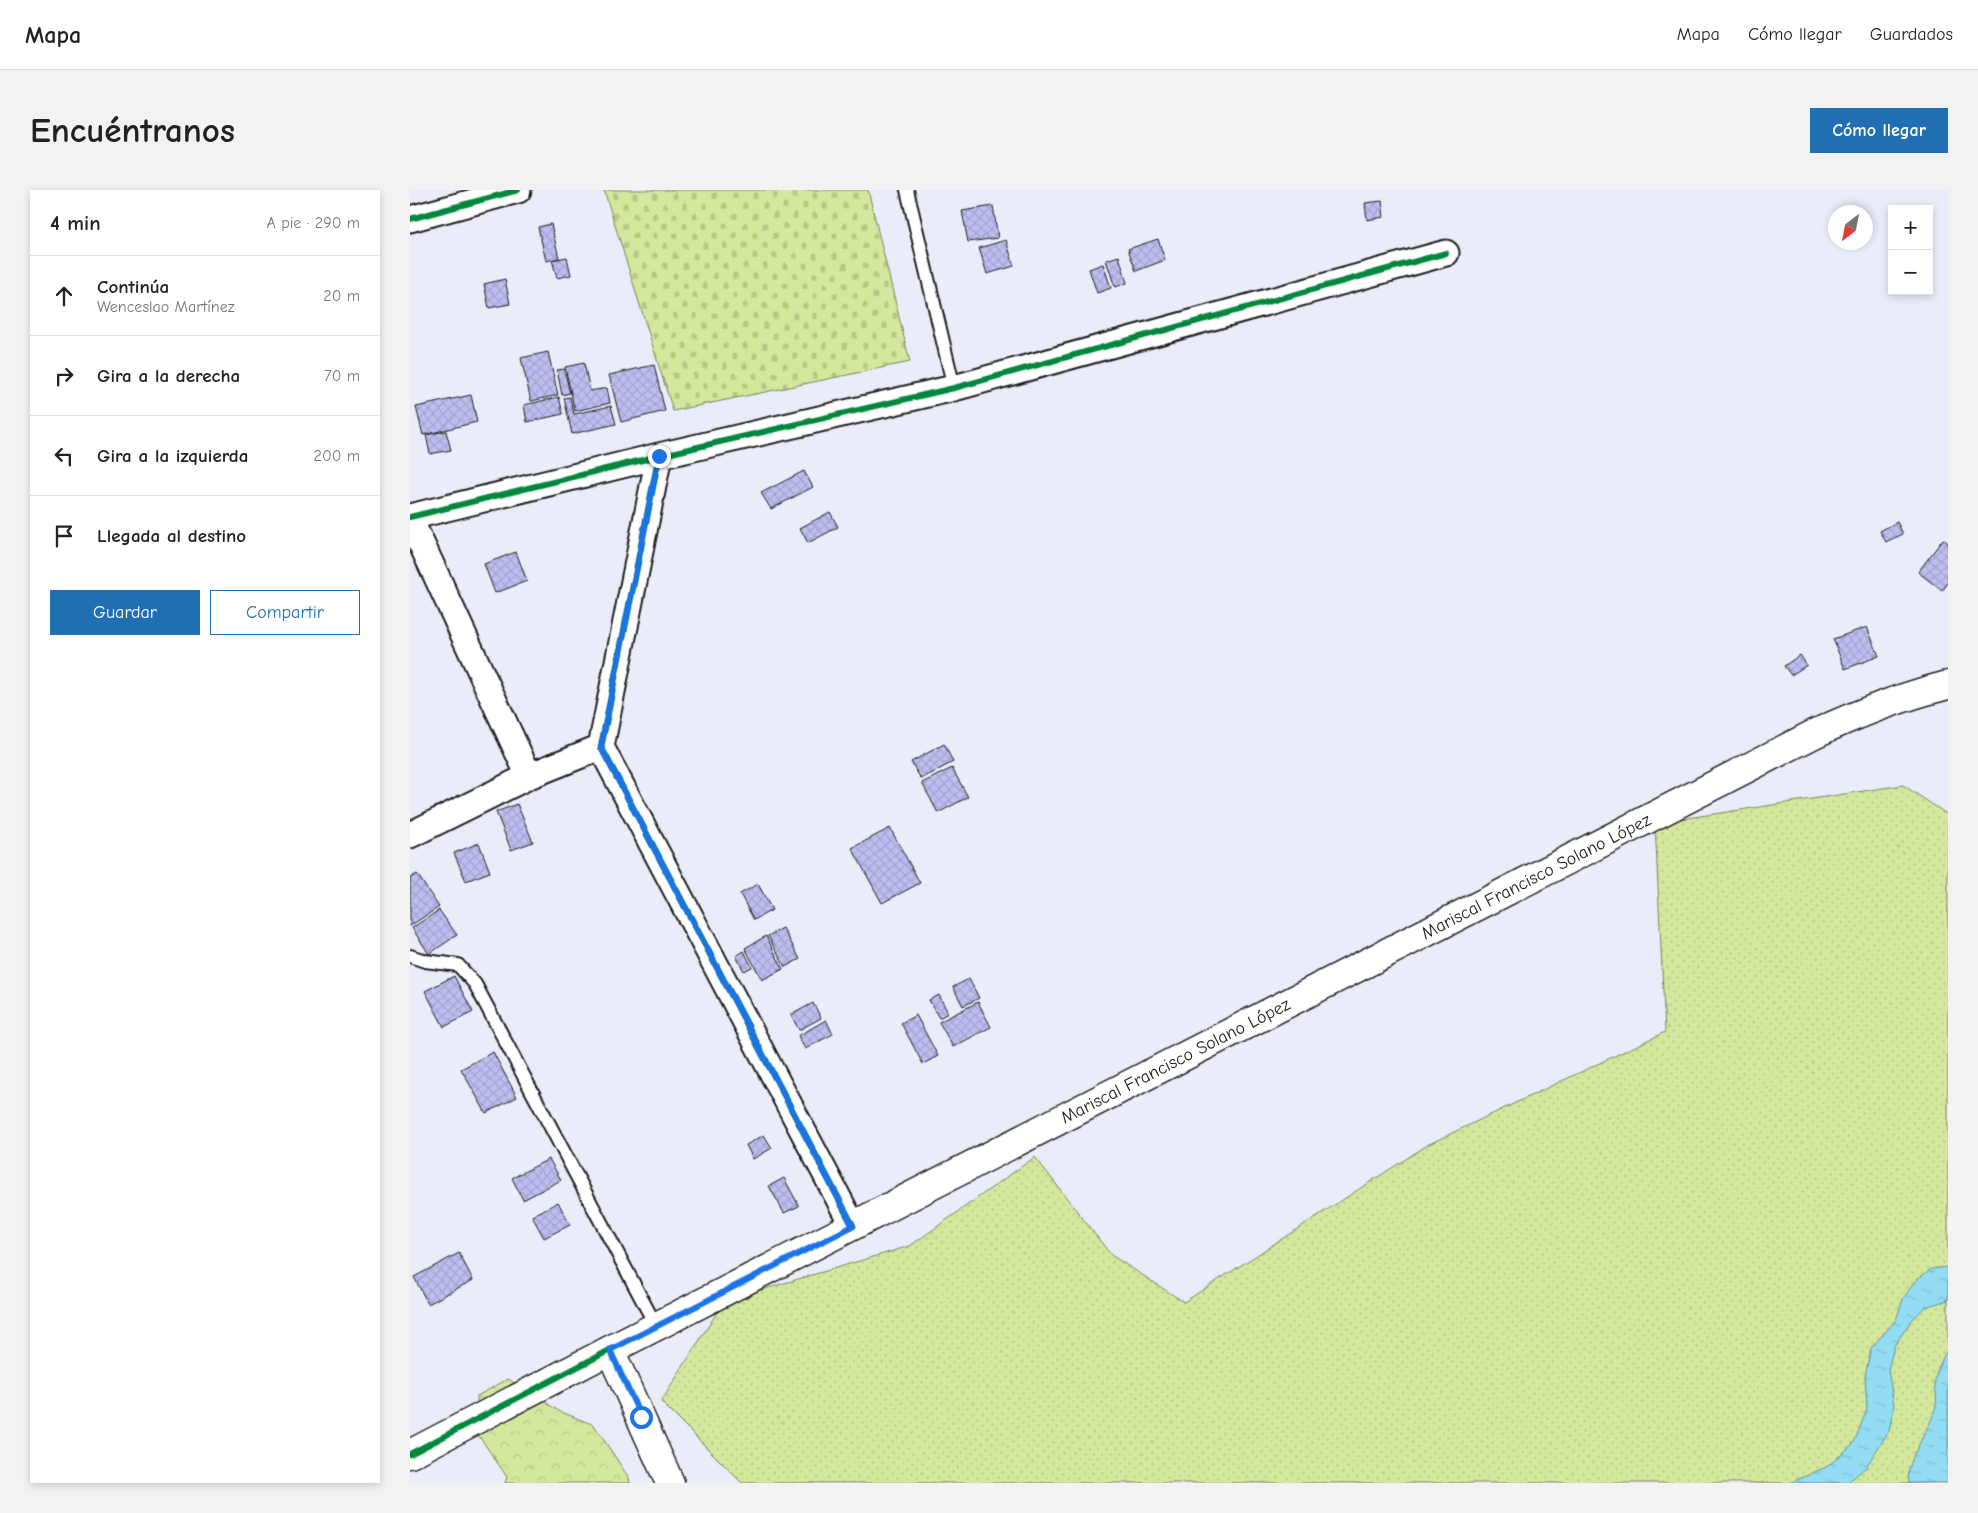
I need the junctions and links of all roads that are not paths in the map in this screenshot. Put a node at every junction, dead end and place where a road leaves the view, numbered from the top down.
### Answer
1 (518, 190) edge
2 (908, 190) edge
3 (410, 219) edge
4 (1446, 253) dead end
5 (954, 388) junction
6 (659, 456) junction
7 (410, 518) edge
8 (1948, 685) edge
9 (601, 747) junction
10 (529, 776) junction
11 (410, 835) edge
12 (410, 956) edge
13 (853, 1226) junction
14 (656, 1326) junction
15 (610, 1350) junction
16 (410, 1454) edge
17 (670, 1483) edge

1 - 3 street
2 - 5 lane
4 - 5 street
5 - 6 street
6 - 7 street
6 - 9 street
7 - 10 street
8 - 13 main road, Mariscal Francisco Solano López
9 - 10 street
9 - 13 street
10 - 11 street
12 - 14 lane
13 - 14 main road, Mariscal Francisco Solano López
14 - 15 main road, Mariscal Francisco Solano López
15 - 16 main road, Mariscal Francisco Solano López
15 - 17 main road

